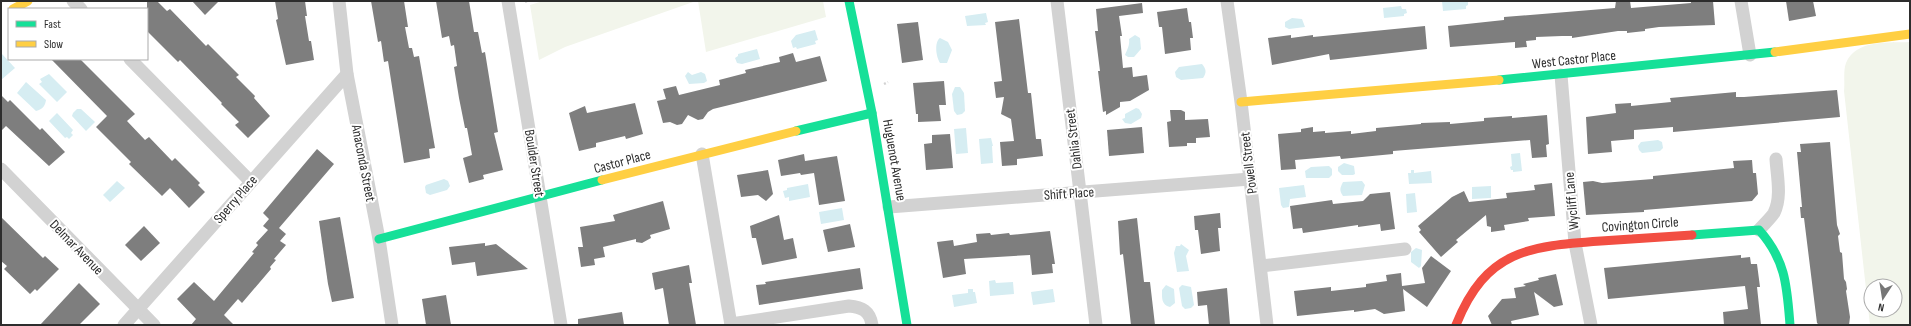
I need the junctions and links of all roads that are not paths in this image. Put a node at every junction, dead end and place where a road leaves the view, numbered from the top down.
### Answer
1 (28, 1) edge
2 (339, 1) edge
3 (508, 1) edge
4 (849, 1) edge
5 (1057, 1) edge
6 (1227, 1) edge
7 (1741, 1) edge
8 (15, 8) edge
9 (1910, 34) edge
10 (1750, 55) junction
11 (131, 60) edge
12 (347, 74) junction
13 (1561, 75) junction
14 (1241, 102) junction
15 (872, 113) junction
16 (702, 154) junction
17 (1776, 159) dead end
18 (1, 169) edge
19 (1250, 179) junction
20 (251, 182) junction
21 (1079, 192) junction
22 (541, 197) junction
23 (889, 206) junction
24 (1759, 230) junction
25 (379, 239) junction
26 (1575, 243) junction
27 (1405, 249) dead end
28 (1261, 266) junction
29 (138, 310) junction
30 (124, 325) edge
31 (154, 325) edge
32 (392, 325) edge
33 (561, 325) edge
34 (731, 325) edge
35 (872, 325) edge
36 (907, 325) edge
37 (1096, 325) edge
38 (1267, 325) edge
39 (1456, 325) edge
40 (1591, 325) edge
41 (1790, 325) edge

1 - 8 street
2 - 12 street, Anaconda Street
3 - 22 street, Boulder Street
4 - 15 street, Huguenot Avenue
5 - 21 street, Dahlia Street
6 - 14 street, Powell Street
7 - 10 street
9 - 10 street, West Castor Place
10 - 13 street, West Castor Place
11 - 20 street
12 - 20 street, Sperry Place
12 - 25 street, Anaconda Street
13 - 14 street, West Castor Place
13 - 26 street, Wycliff Lane
14 - 19 street, Powell Street
15 - 16 street, Castor Place
15 - 23 street, Huguenot Avenue
16 - 22 street, Castor Place
16 - 34 street
17 - 24 street
18 - 29 street, Delmar Avenue
19 - 21 street, Shift Place
19 - 28 street, Powell Street
20 - 29 street, Sperry Place
21 - 23 street, Shift Place
21 - 37 street, Dahlia Street
22 - 25 street, Castor Place
22 - 33 street, Boulder Street
23 - 36 street, Huguenot Avenue
24 - 26 street, Covington Circle
24 - 41 street
25 - 32 street, Anaconda Street
26 - 39 street, Covington Circle
26 - 40 street, Wycliff Lane
27 - 28 street
28 - 38 street, Powell Street
29 - 30 street, Sperry Place
29 - 31 street, Delmar Avenue
34 - 35 street

